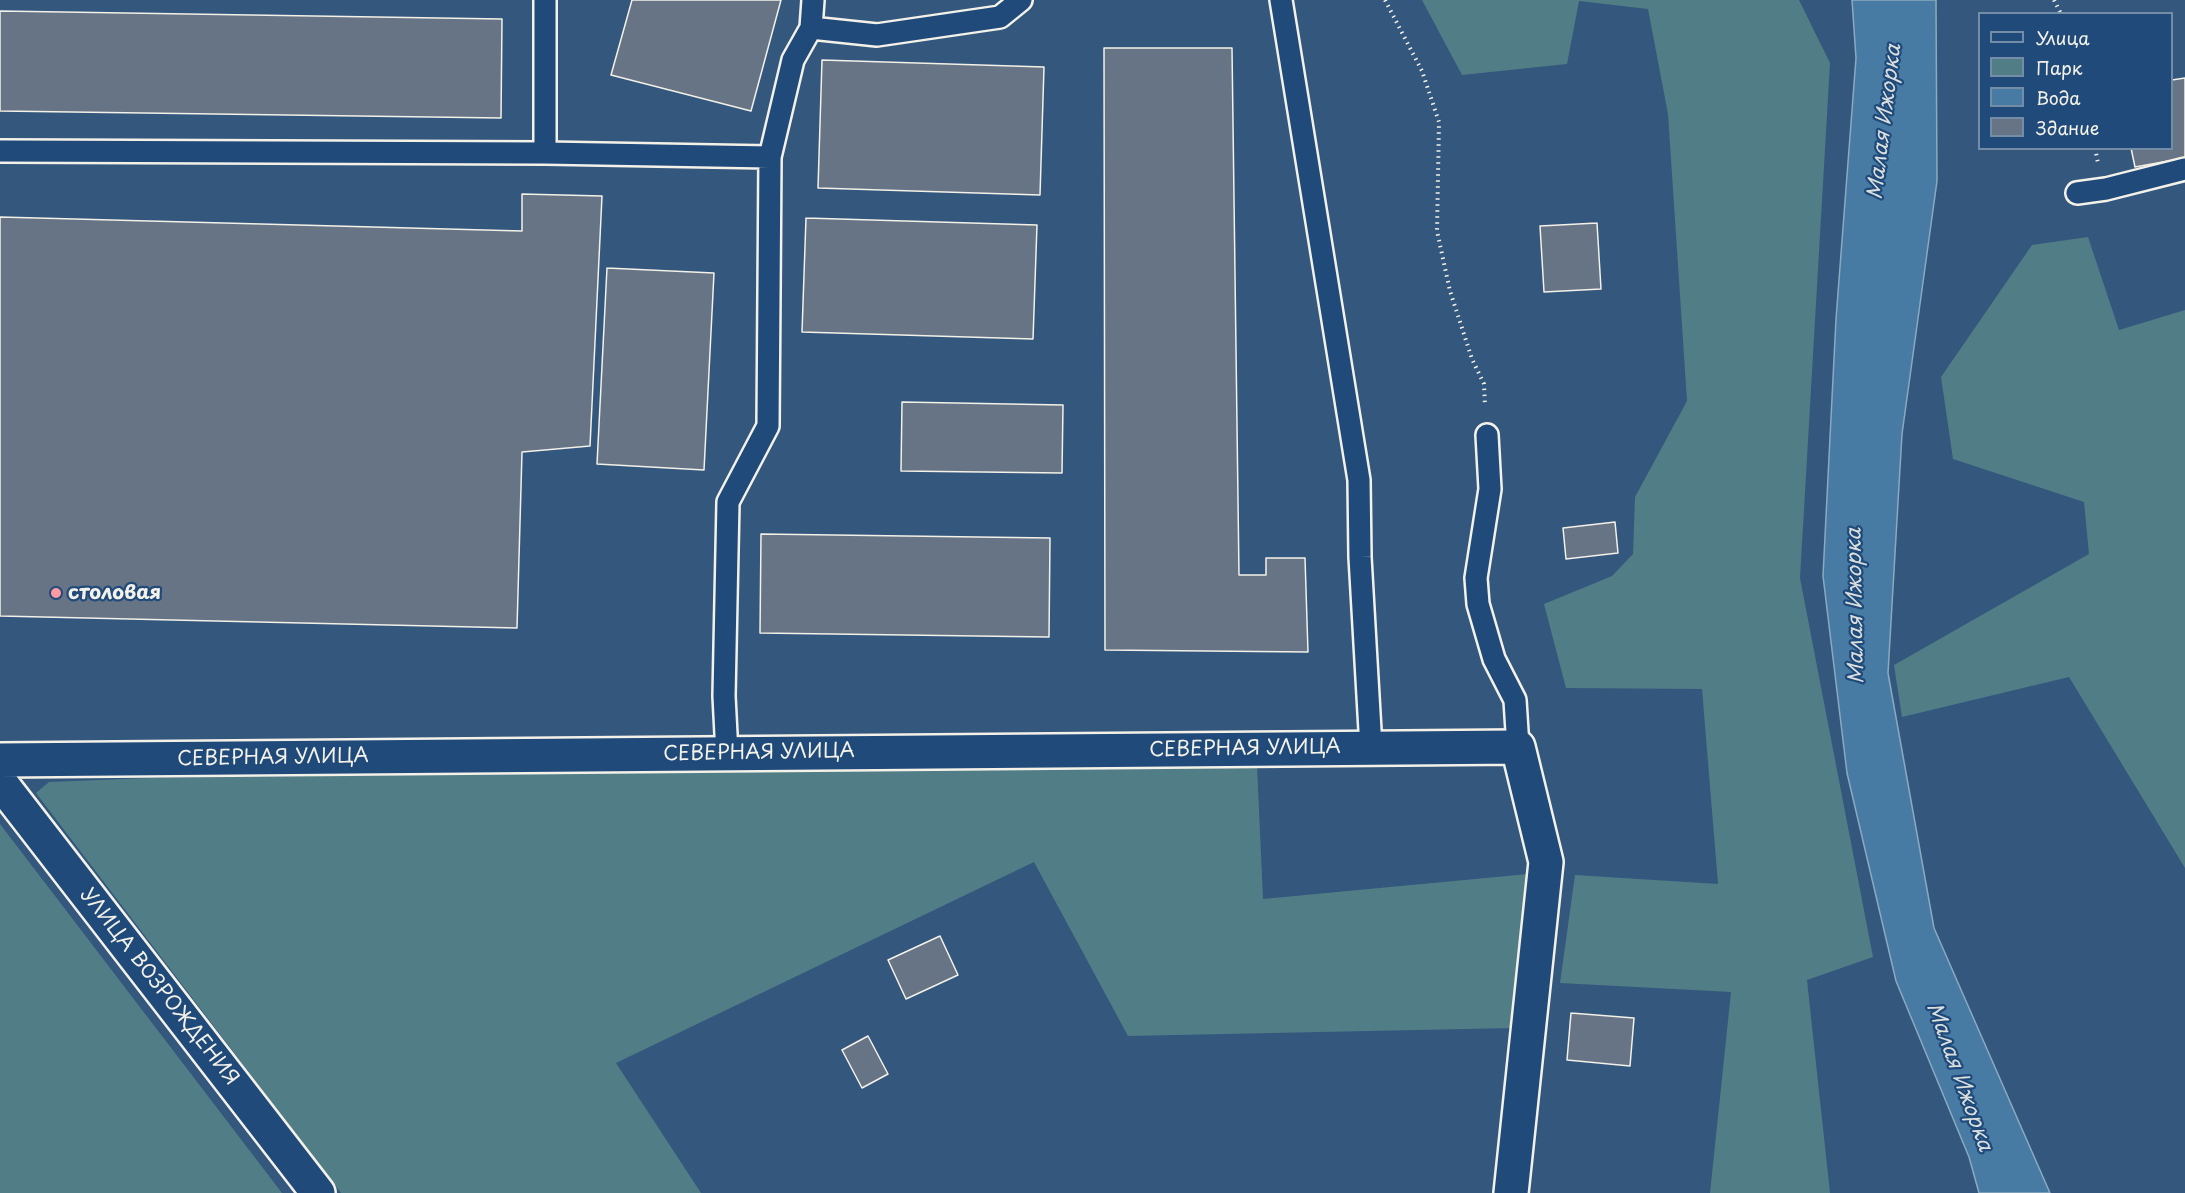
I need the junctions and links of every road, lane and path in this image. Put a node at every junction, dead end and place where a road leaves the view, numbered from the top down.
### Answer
1 (544, 0) edge
2 (813, 0) edge
3 (1021, 0) edge
4 (1281, 0) edge
5 (1385, 0) edge
6 (811, 28) junction
7 (0, 151) edge
8 (545, 153) junction
9 (770, 157) junction
10 (2185, 169) edge
11 (2077, 193) dead end
12 (1487, 435) joint
13 (1518, 747) junction
14 (1371, 748) junction
15 (727, 753) junction
16 (0, 760) edge
17 (0, 782) edge
18 (318, 1193) edge
19 (1510, 1193) edge

1 - 8 lane
2 - 6 lane
3 - 6 lane
4 - 14 lane
5 - 12 path
6 - 9 lane
7 - 8 lane
8 - 9 lane
9 - 15 lane
10 - 11 lane
12 - 13 lane
13 - 14 street, СЕВЕРНАЯ УЛИЦА
13 - 19 street
14 - 15 street, СЕВЕРНАЯ УЛИЦА
15 - 16 street, СЕВЕРНАЯ УЛИЦА
17 - 18 street, УЛИЦА ВОЗРОЖДЕНИЯ

